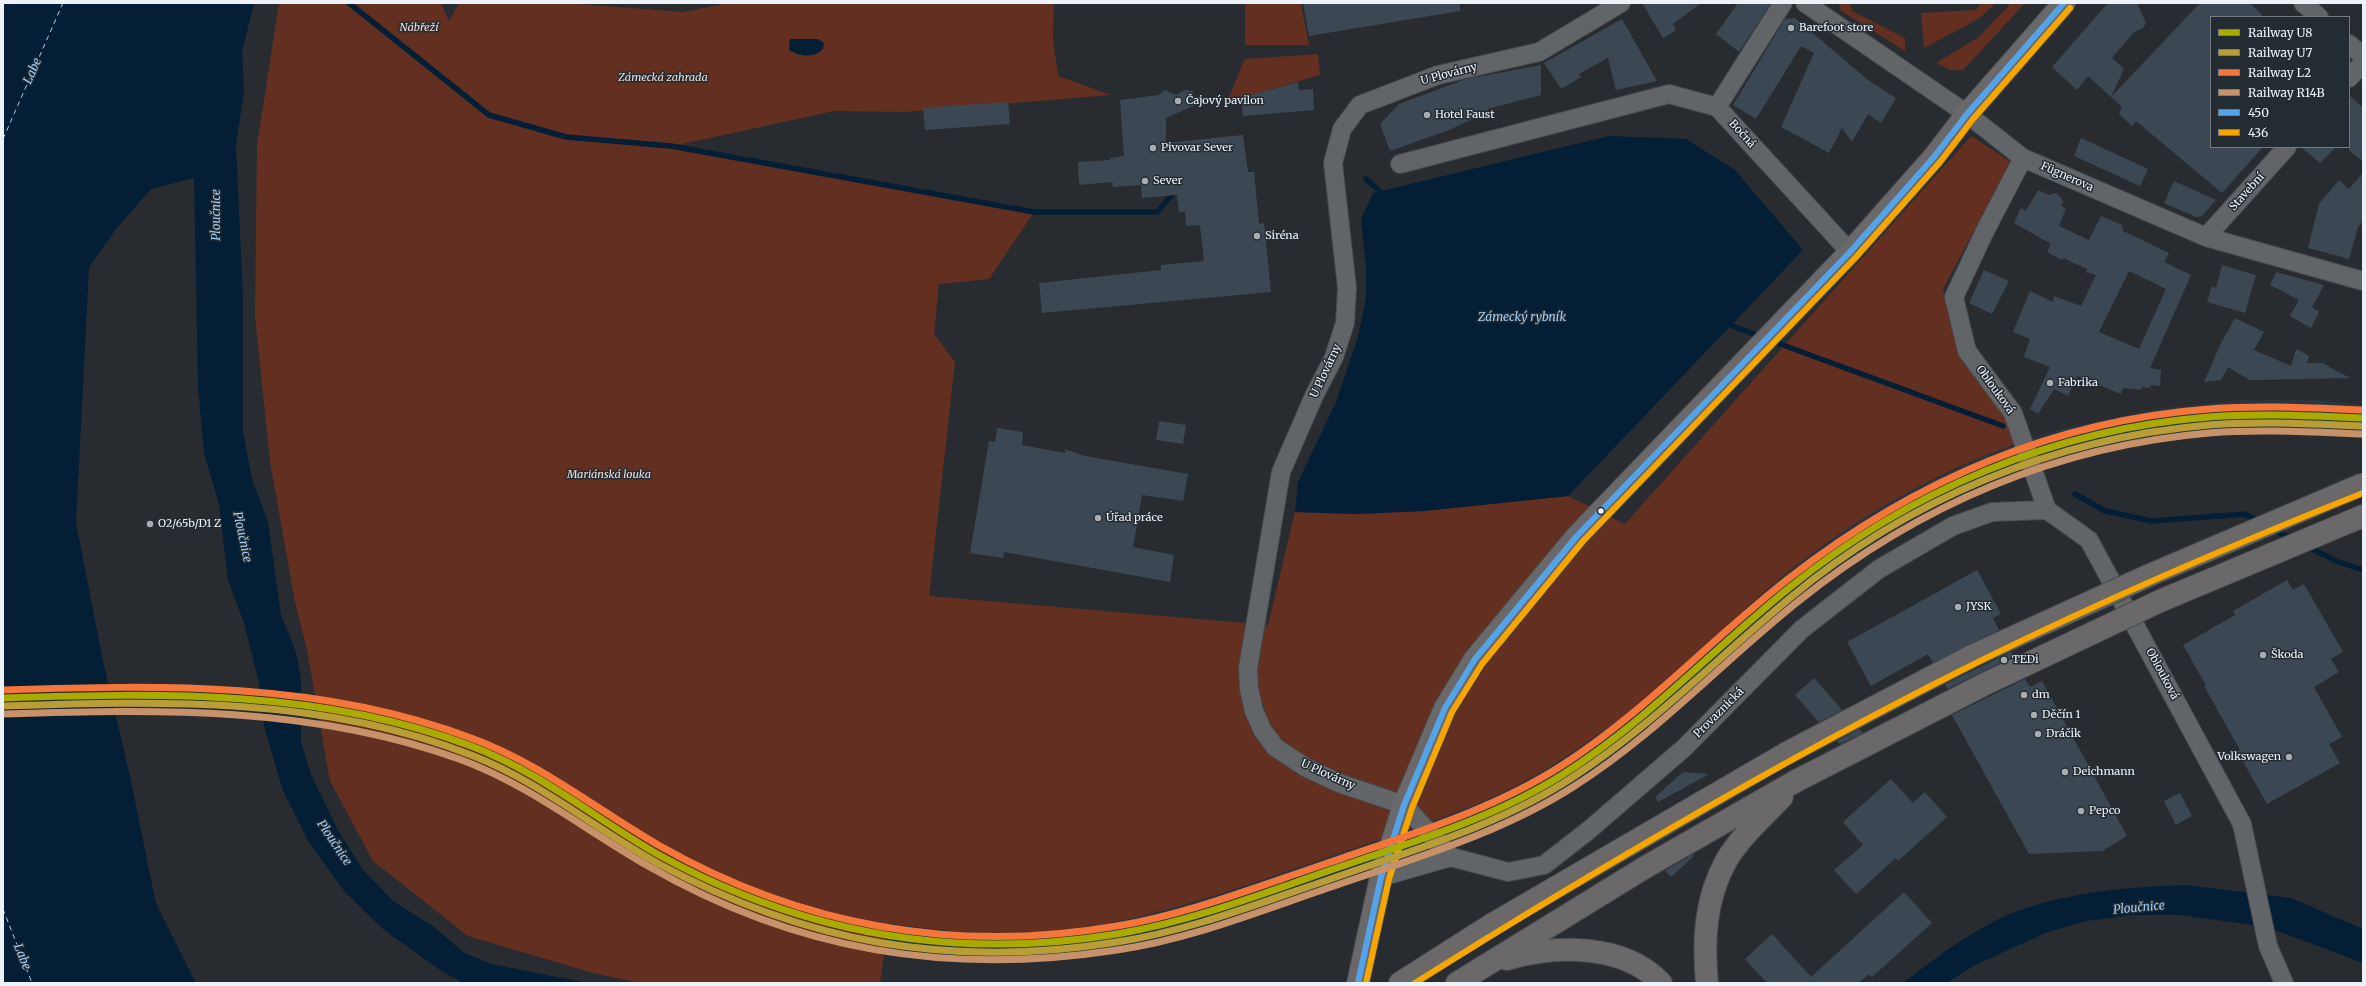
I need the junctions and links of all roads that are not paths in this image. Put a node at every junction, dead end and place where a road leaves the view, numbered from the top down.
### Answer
1 (1621, 3) edge
2 (1783, 3) edge
3 (1805, 3) edge
4 (2064, 3) edge
5 (2303, 3) edge
6 (2318, 16) edge
7 (2350, 45) edge
8 (2363, 56) edge
9 (2363, 63) edge
10 (2350, 77) edge
11 (1717, 107) junction
12 (1967, 114) junction
13 (2286, 148) edge
14 (2023, 158) junction
15 (1400, 164) dead end
16 (2206, 237) junction
17 (1850, 252) junction
18 (2363, 281) edge
19 (2363, 484) edge
20 (2047, 510) junction
21 (2363, 516) edge
22 (1796, 782) junction
23 (1404, 805) junction
24 (1451, 857) junction
25 (1381, 877) junction
26 (1486, 964) junction
27 (1358, 983) edge
28 (1400, 983) edge
29 (1457, 983) edge
30 (1661, 983) edge
31 (1707, 983) edge
32 (2284, 983) edge

1 - 23 street, U Plovárny
2 - 11 street
3 - 12 street, Fügnerova
4 - 12 main road
5 - 6 street
7 - 8 street
9 - 10 street
11 - 15 street
11 - 17 street, Bočná
12 - 14 street, Fügnerova
12 - 17 main road
13 - 16 street, Stavební
14 - 16 street, Fügnerova
14 - 20 street, Oblouková
16 - 18 street, Fügnerova
17 - 23 main road
19 - 28 main road, bridge
20 - 24 street, Provaznická
20 - 32 street, Oblouková
21 - 22 main road, bridge
22 - 26 main road
22 - 31 main road
23 - 24 street
23 - 25 main road
24 - 25 street
25 - 27 main road
26 - 29 main road
26 - 30 main road

